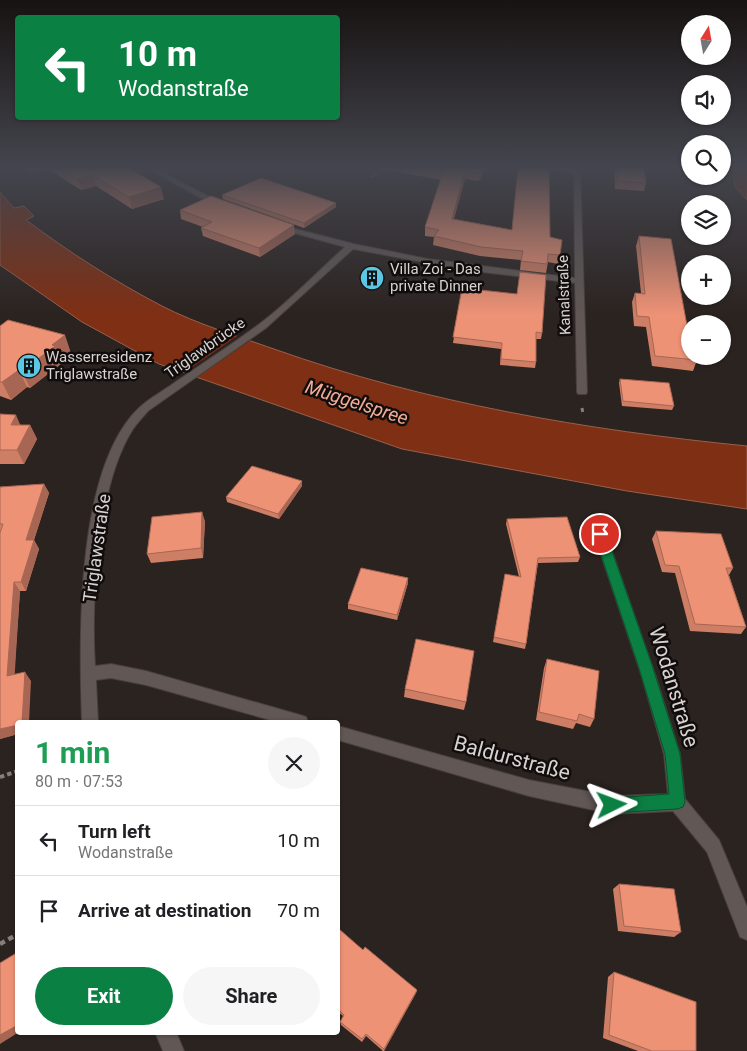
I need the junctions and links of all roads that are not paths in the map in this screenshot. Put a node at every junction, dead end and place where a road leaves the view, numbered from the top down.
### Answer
1 (577, 217) edge
2 (271, 223) edge
3 (351, 246) junction
4 (579, 281) junction
5 (582, 392) dead end
6 (165, 395) joint
7 (600, 534) dead end
8 (88, 674) junction
9 (90, 720) edge
10 (293, 720) edge
11 (340, 734) edge
12 (677, 802) junction
13 (747, 930) edge
14 (166, 1035) edge
15 (174, 1051) edge

1 - 4 street, Kanalstraße
2 - 3 street
3 - 4 street
3 - 6 street, Triglawbrücke
4 - 5 street, Kanalstraße
6 - 8 street, Triglawstraße
7 - 12 street, Wodanstraße
8 - 9 street, Triglawstraße
8 - 10 street
11 - 12 street, Baldurstraße
12 - 13 street
14 - 15 street

